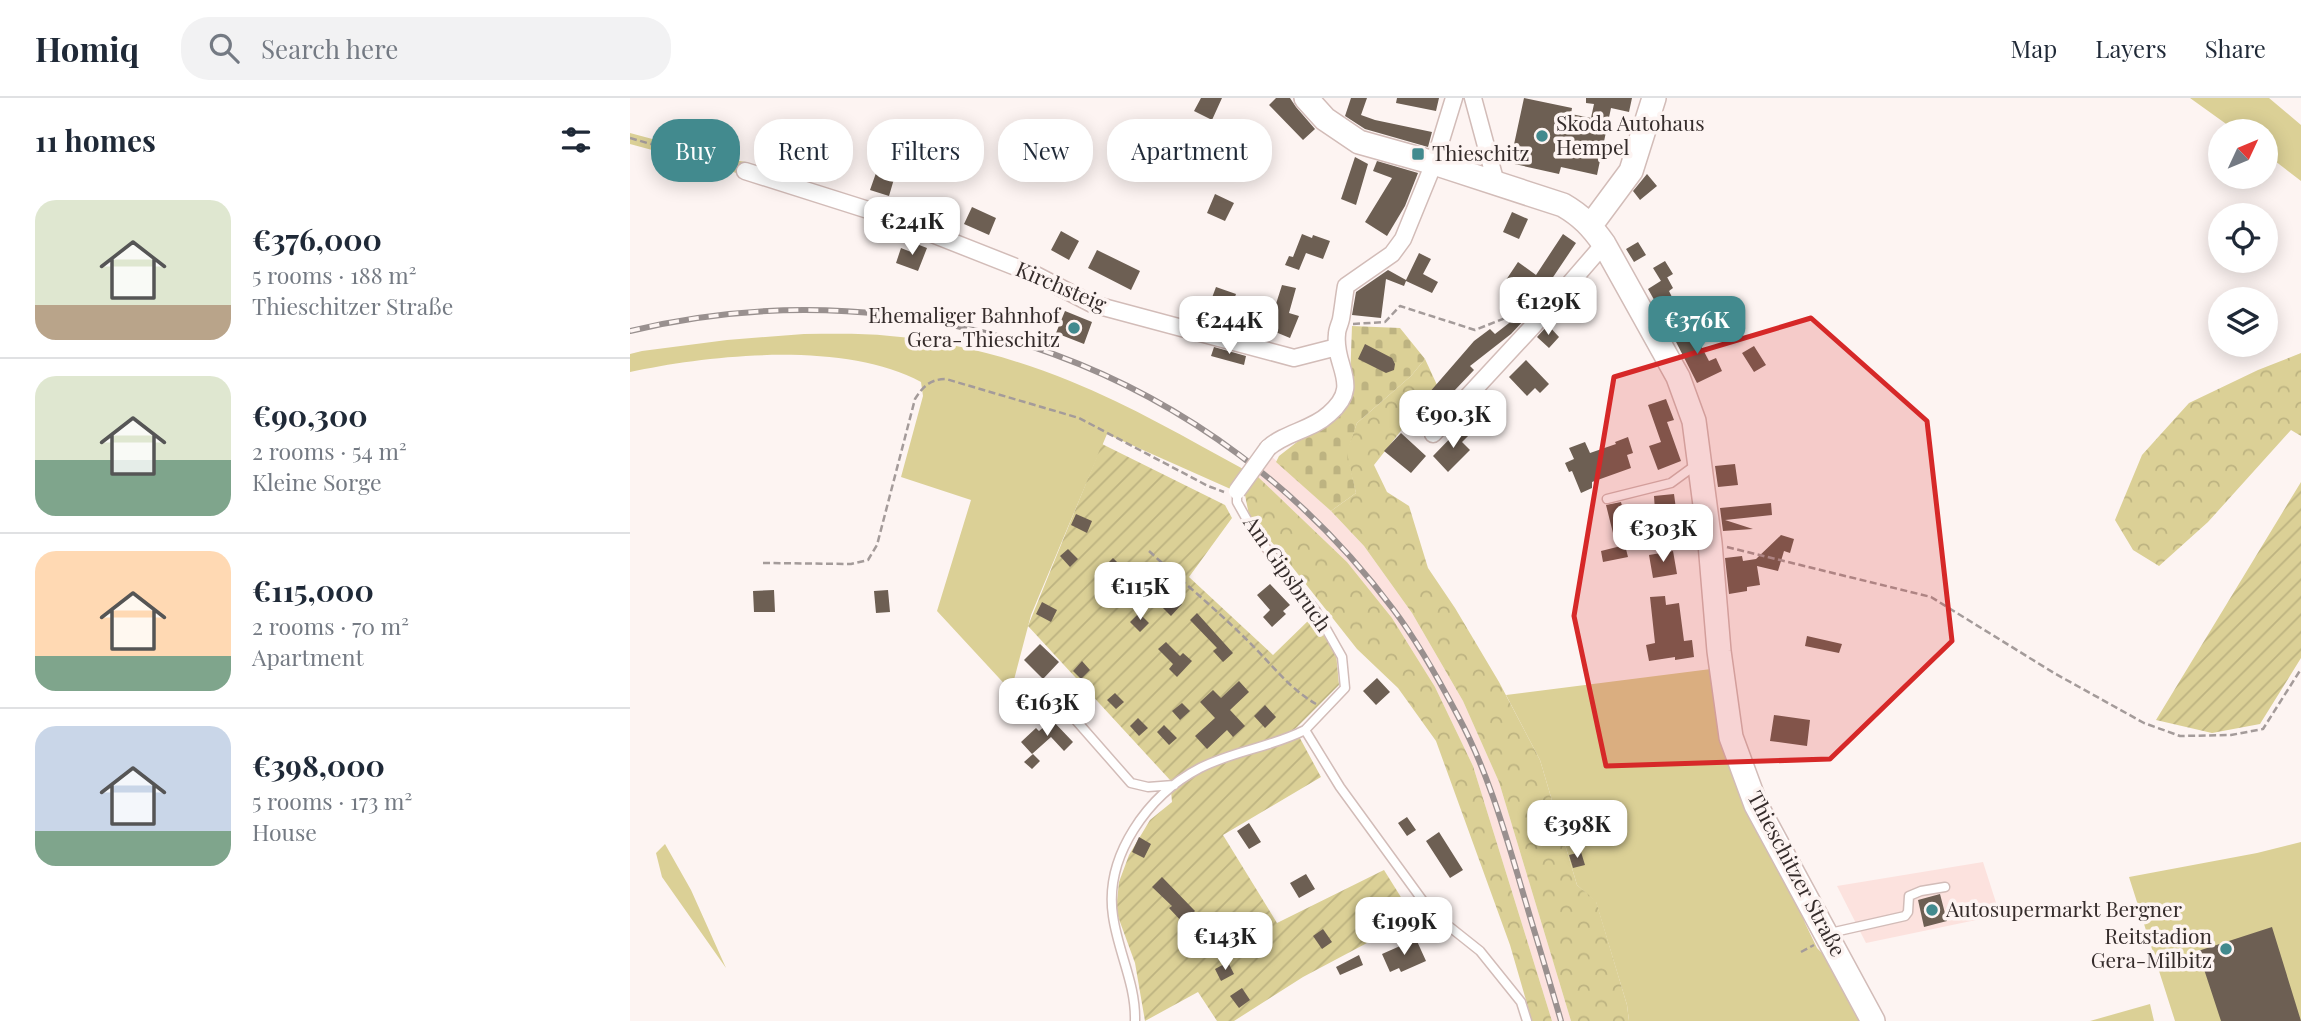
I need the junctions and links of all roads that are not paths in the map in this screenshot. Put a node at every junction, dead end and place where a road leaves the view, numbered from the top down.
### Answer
1 (1306, 98) edge
2 (1454, 98) edge
3 (1474, 98) edge
4 (1654, 98) edge
5 (1434, 163) junction
6 (745, 171) road end
7 (1496, 183) junction
8 (1598, 235) junction
9 (1337, 340) junction
10 (1433, 434) dead end
11 (1699, 462) junction
12 (1237, 493) joint
13 (1607, 499) dead end
14 (1706, 512) junction
15 (1646, 519) dead end
16 (1059, 701) dead end
17 (1305, 730) junction
18 (1174, 785) junction
19 (1945, 887) dead end
20 (1827, 933) junction
21 (1135, 1021) edge
22 (1527, 1021) edge
23 (1873, 1021) edge

1 - 5 main road, Thieschitzer Straße
2 - 5 street
3 - 7 street
4 - 8 main road
5 - 7 main road, Thieschitzer Straße
5 - 9 street, Am Gipsbruch
6 - 9 street, Kirchsteig
7 - 8 main road, Thieschitzer Straße
8 - 10 street
8 - 11 main road, Thieschitzer Straße
9 - 12 street, Am Gipsbruch, bridge
11 - 13 lane
11 - 14 main road, Thieschitzer Straße
12 - 17 lane, Am Gipsbruch
14 - 15 lane
14 - 20 main road, Thieschitzer Straße
16 - 18 lane
17 - 18 lane
17 - 22 lane
18 - 21 lane
19 - 20 lane
20 - 23 main road, Thieschitzer Straße

